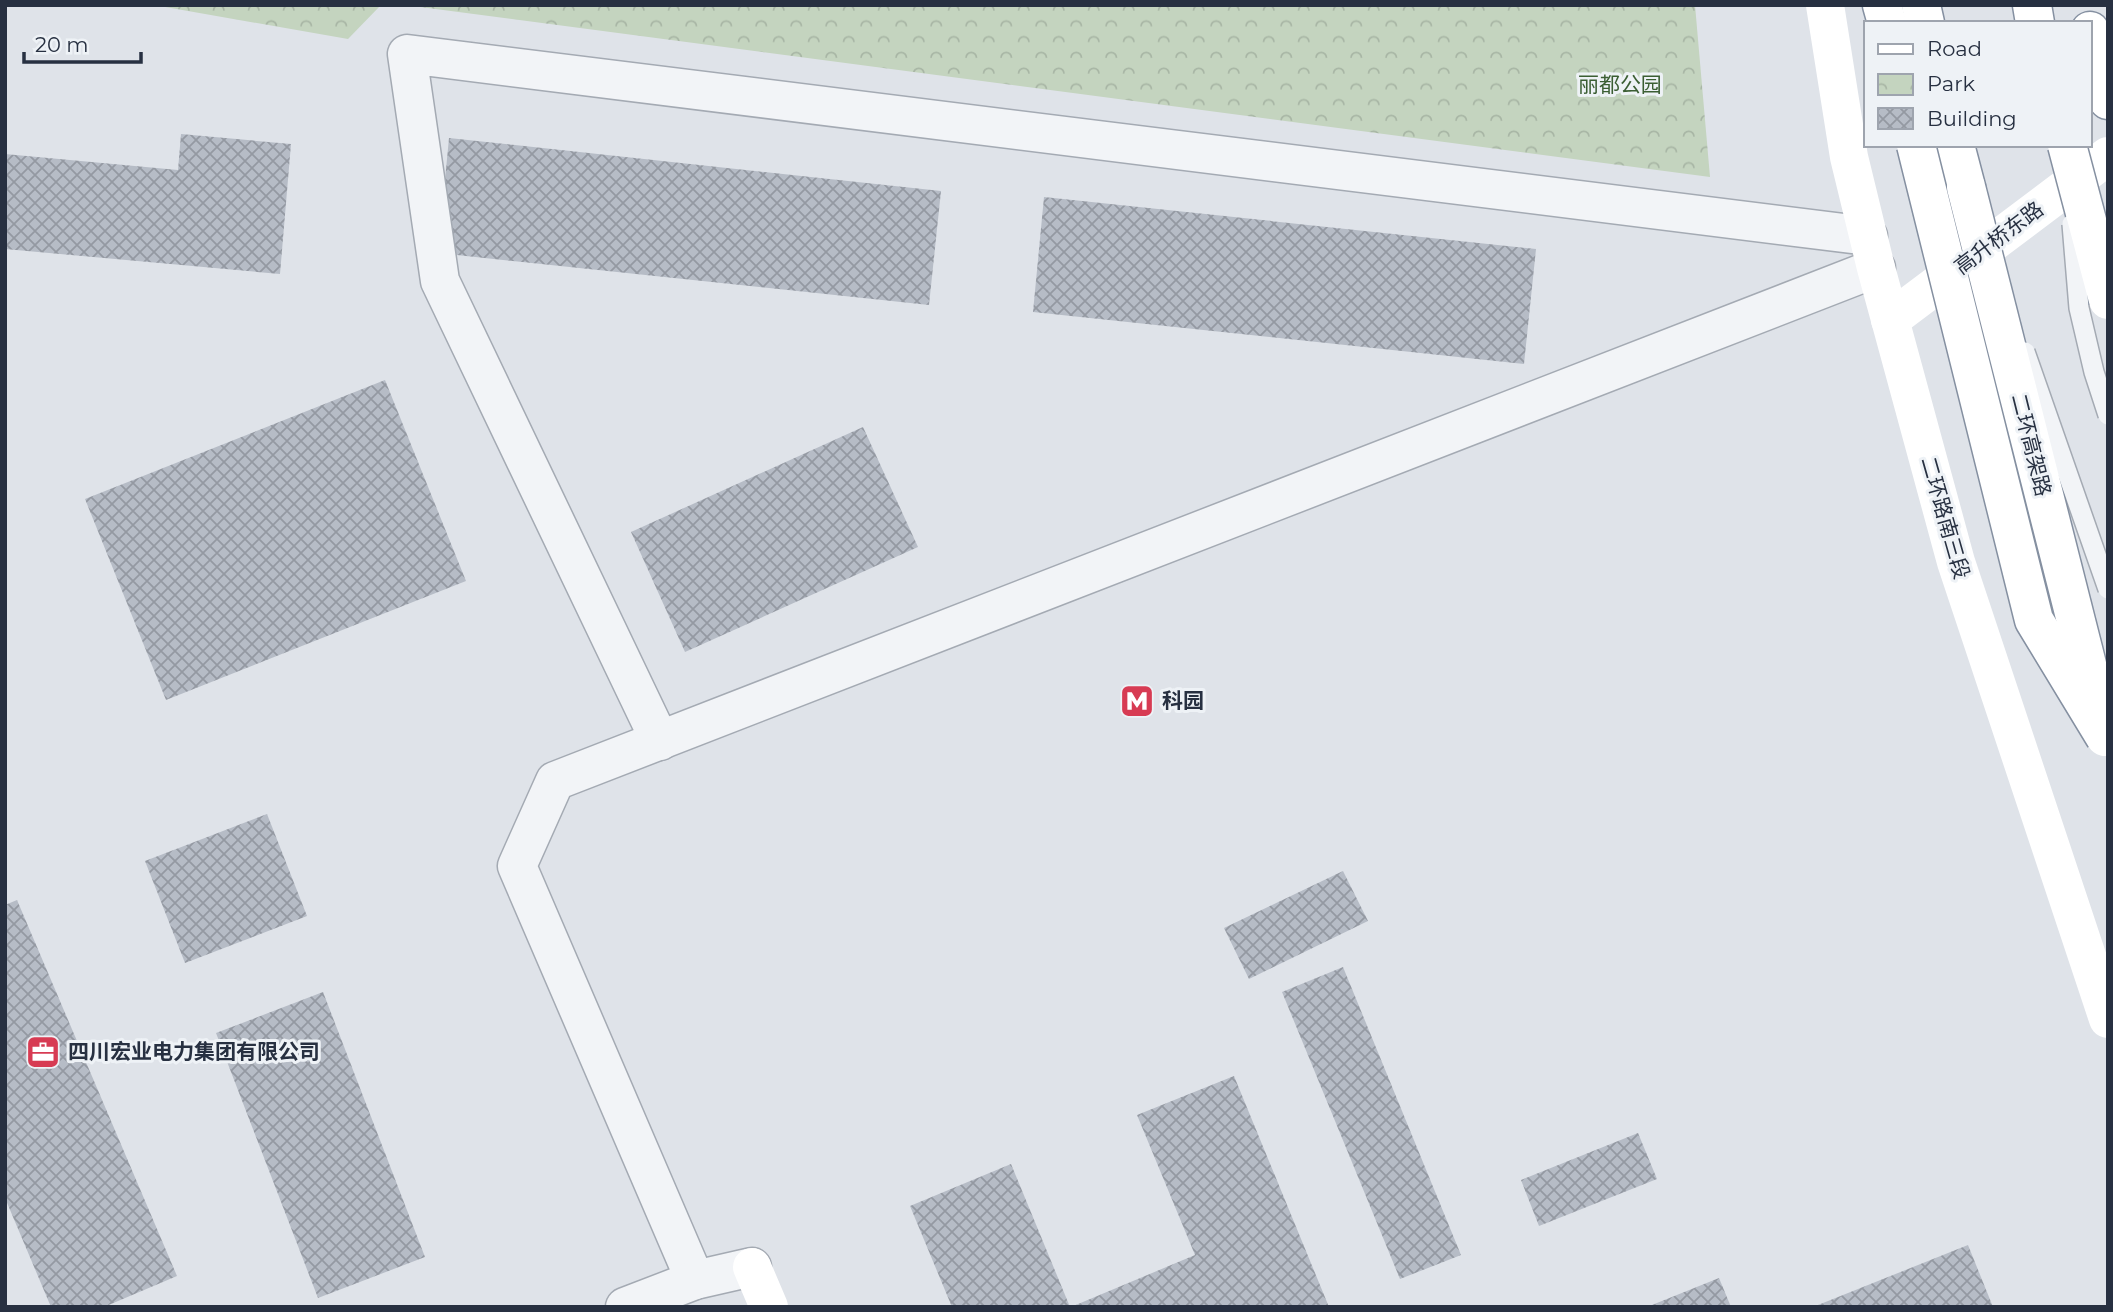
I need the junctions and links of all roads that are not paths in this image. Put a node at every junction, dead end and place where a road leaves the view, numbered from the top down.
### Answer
1 (1825, 5) edge
2 (2092, 39) edge
3 (2108, 100) edge
4 (1916, 147) edge
5 (1956, 147) edge
6 (2066, 147) edge
7 (2067, 147) edge
8 (2108, 156) edge
9 (1966, 187) junction
10 (1872, 252) junction
11 (2108, 300) edge
12 (1890, 320) junction
13 (2108, 415) edge
14 (2108, 589) edge
15 (660, 741) junction
16 (2106, 741) edge
17 (2108, 1019) edge
18 (752, 1267) joint
19 (695, 1280) junction
20 (625, 1307) edge
21 (769, 1307) edge

1 - 10 main road, 二环路南三段
2 - 3 main road
4 - 16 main road, bridge
5 - 9 main road, 二环高架路
6 - 13 lane, bridge
7 - 11 main road, bridge
8 - 12 main road, 高升桥东路
9 - 14 lane, bridge
9 - 16 main road, 二环高架路, bridge
10 - 12 main road, 二环路南三段
10 - 15 street
10 - 15 street
12 - 17 main road, 二环路南三段
15 - 19 street
18 - 19 street
18 - 21 main road
19 - 20 street

